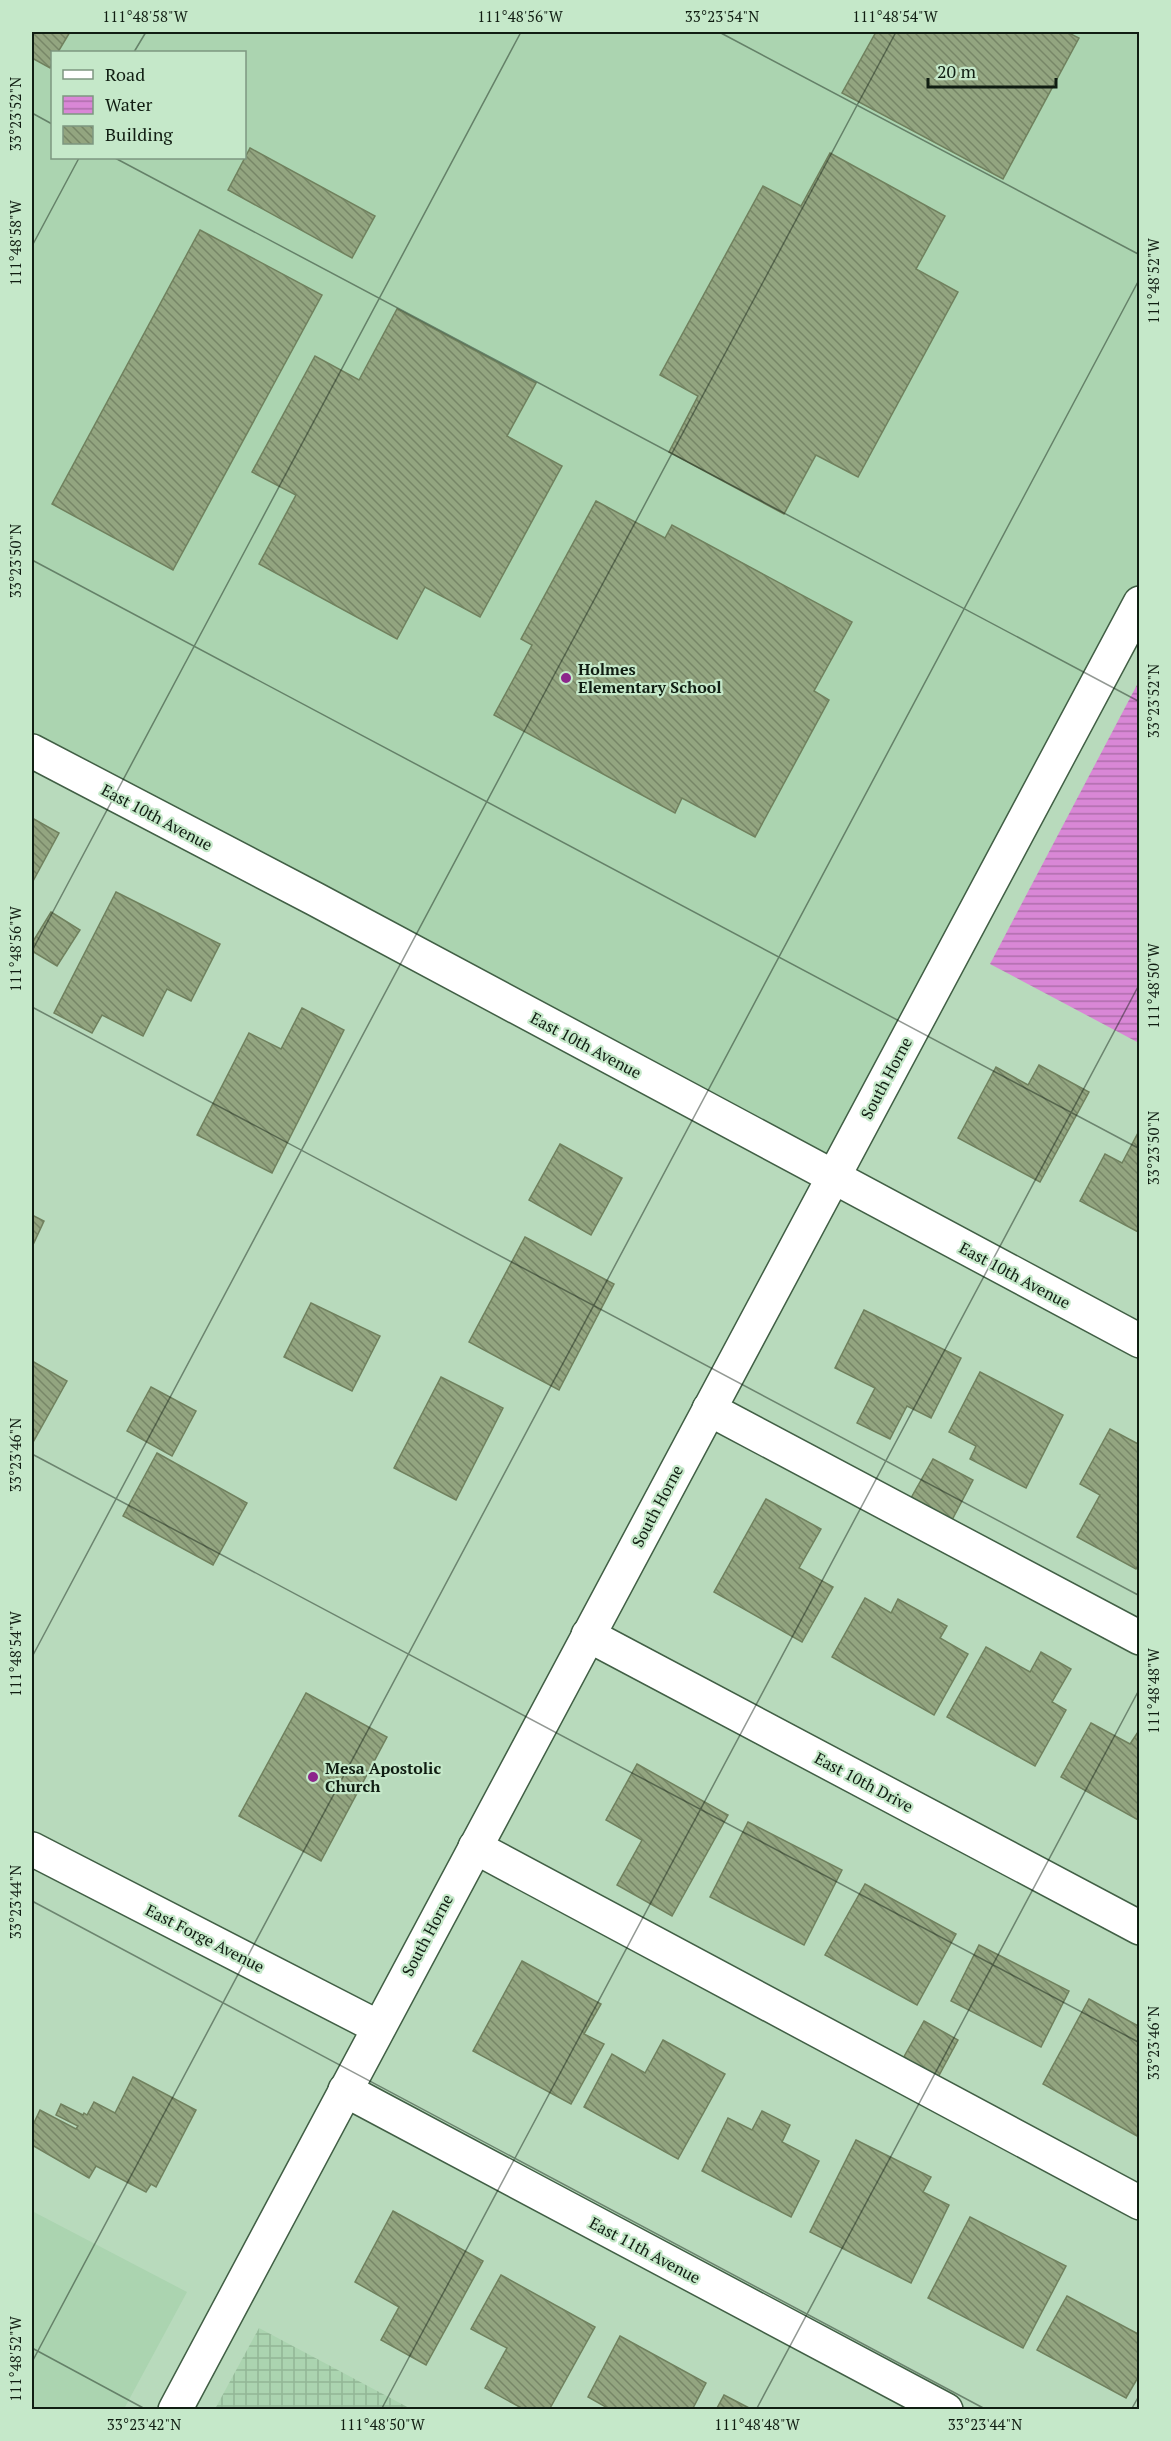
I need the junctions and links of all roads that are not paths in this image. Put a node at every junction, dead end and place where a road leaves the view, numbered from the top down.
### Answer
1 (1140, 603) edge
2 (32, 751) edge
3 (832, 1178) junction
4 (1140, 1341) edge
5 (709, 1409) junction
6 (588, 1635) junction
7 (1140, 1638) edge
8 (475, 1847) junction
9 (32, 1849) edge
10 (1140, 1928) edge
11 (378, 2027) junction
12 (345, 2090) junction
13 (1140, 2203) edge
14 (175, 2409) edge
15 (946, 2409) edge

1 - 3 street, South Horne
2 - 3 street, East 10th Avenue
3 - 4 street, East 10th Avenue
3 - 5 street, South Horne
5 - 6 street, South Horne
5 - 7 street
6 - 8 street, South Horne
6 - 10 street, East 10th Drive
8 - 11 street, South Horne
8 - 13 street
9 - 11 street, East Forge Avenue
11 - 12 street, South Horne
12 - 14 street, South Horne
12 - 15 street, East 11th Avenue

